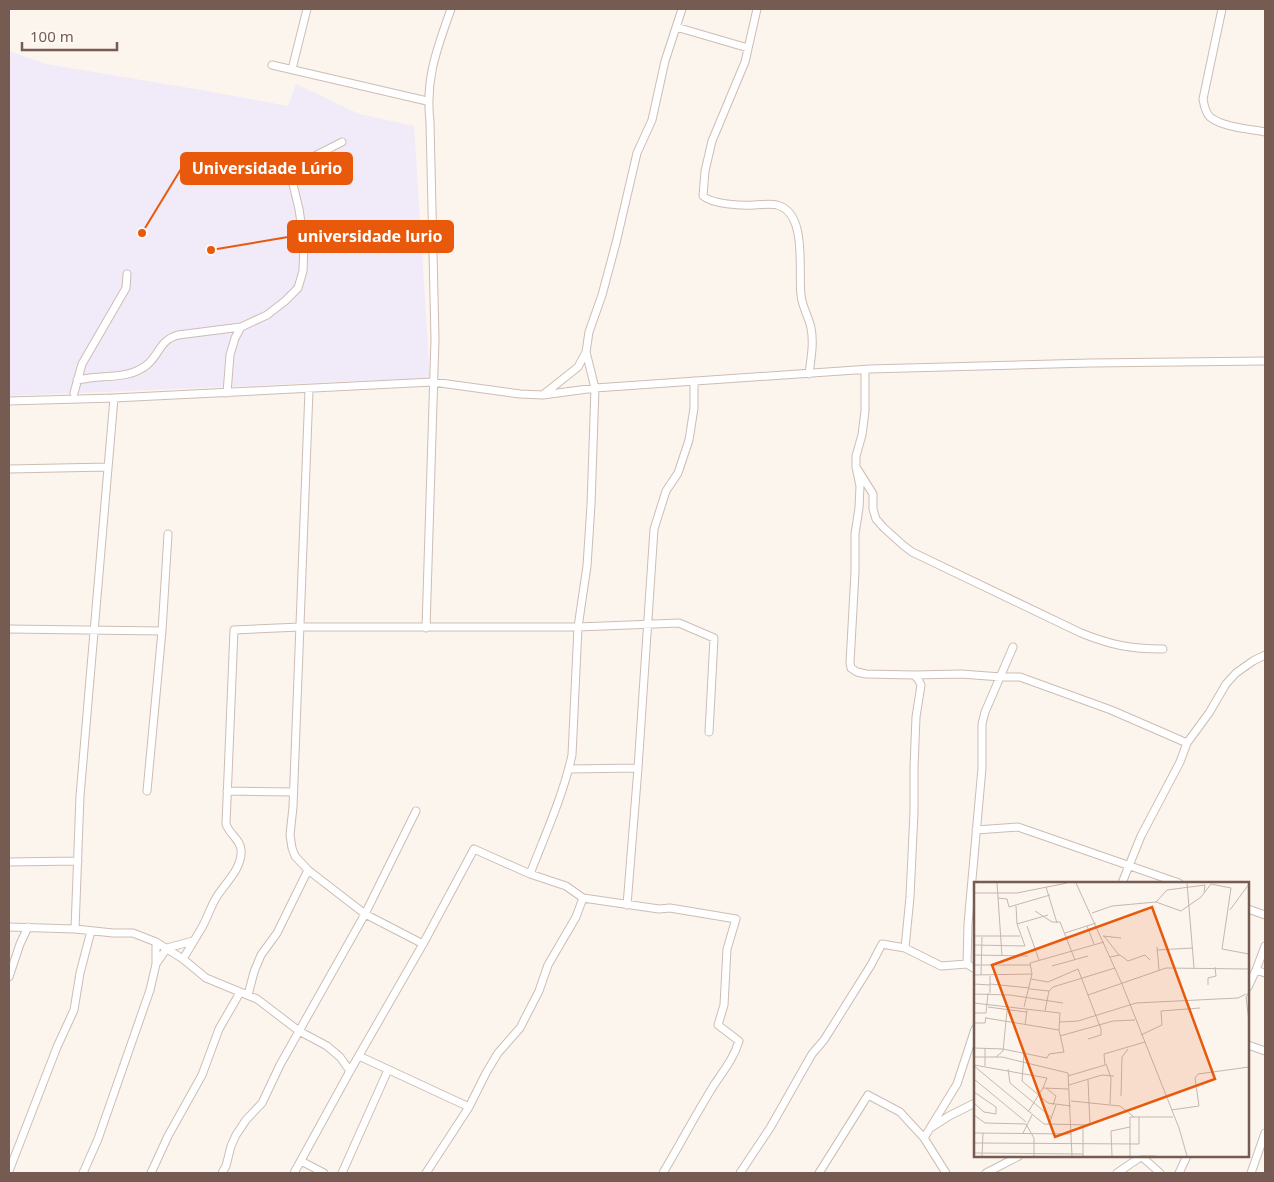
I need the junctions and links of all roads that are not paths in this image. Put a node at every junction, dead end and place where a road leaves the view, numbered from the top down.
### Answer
1 (307, 9) edge
2 (451, 9) edge
3 (682, 9) edge
4 (757, 9) edge
5 (1222, 9) edge
6 (676, 28) junction
7 (748, 48) junction
8 (272, 66) dead end
9 (292, 69) junction
10 (428, 101) junction
11 (1265, 132) edge
12 (342, 142) dead end
13 (128, 274) dead end
14 (241, 327) junction
15 (586, 352) junction
16 (1265, 360) edge
17 (865, 370) junction
18 (809, 374) junction
19 (77, 380) junction
20 (433, 382) junction
21 (694, 382) junction
22 (595, 388) junction
23 (309, 390) junction
24 (74, 393) dead end
25 (227, 393) junction
26 (544, 395) junction
27 (114, 398) junction
28 (9, 400) edge
29 (108, 467) junction
30 (856, 467) junction
31 (9, 469) edge
32 (168, 534) dead end
33 (648, 623) junction
34 (578, 627) junction
35 (300, 628) junction
36 (426, 628) junction
37 (9, 629) edge
38 (94, 631) junction
39 (162, 631) junction
40 (1013, 647) dead end
41 (1163, 649) dead end
42 (1265, 655) edge
43 (914, 675) junction
44 (1001, 677) junction
45 (708, 732) dead end
46 (1187, 743) junction
47 (638, 768) junction
48 (569, 769) junction
49 (147, 791) dead end
50 (227, 791) junction
51 (293, 792) junction
52 (416, 811) dead end
53 (976, 830) junction
54 (78, 861) junction
55 (9, 862) edge
56 (1130, 865) junction
57 (308, 870) junction
58 (530, 874) junction
59 (1122, 882) edge
60 (1176, 882) edge
61 (583, 898) junction
62 (627, 905) junction
63 (1249, 909) edge
64 (365, 914) junction
65 (1265, 915) edge
66 (9, 927) edge
67 (28, 927) junction
68 (75, 929) junction
69 (91, 930) junction
70 (193, 941) junction
71 (156, 942) junction
72 (423, 944) junction
73 (1265, 946) edge
74 (167, 948) junction
75 (905, 948) junction
76 (183, 959) junction
77 (156, 964) junction
78 (967, 964) junction
79 (974, 968) edge
80 (1256, 970) junction
81 (1265, 973) edge
82 (9, 977) edge
83 (1249, 985) edge
84 (238, 991) junction
85 (248, 995) junction
86 (299, 1031) junction
87 (974, 1032) edge
88 (1249, 1045) edge
89 (1265, 1051) edge
90 (359, 1056) junction
91 (388, 1070) junction
92 (350, 1071) junction
93 (974, 1103) edge
94 (469, 1107) junction
95 (930, 1128) junction
96 (1265, 1133) edge
97 (924, 1138) junction
98 (1017, 1157) edge
99 (1141, 1157) edge
100 (1143, 1157) edge
101 (1186, 1157) edge
102 (301, 1161) junction
103 (9, 1171) edge
104 (84, 1173) edge
105 (151, 1173) edge
106 (222, 1173) edge
107 (294, 1173) edge
108 (324, 1173) edge
109 (342, 1173) edge
110 (426, 1173) edge
111 (663, 1173) edge
112 (740, 1173) edge
113 (820, 1173) edge
114 (946, 1173) edge
115 (986, 1173) edge
116 (1117, 1173) edge
117 (1160, 1173) edge
118 (1179, 1173) edge
119 (1251, 1173) edge

1 - 9 street
2 - 10 street
3 - 6 street
4 - 7 street
5 - 11 street
6 - 7 street
6 - 15 street
7 - 18 street
8 - 9 street
9 - 10 street
10 - 20 street
12 - 14 street
13 - 19 street
14 - 19 street
14 - 25 street
15 - 22 street
15 - 26 street
16 - 17 street
17 - 18 street
17 - 30 street
18 - 21 street
19 - 24 street
20 - 23 street
20 - 26 street
20 - 36 street
21 - 22 street
21 - 33 street
22 - 26 street
22 - 34 street
23 - 25 street
23 - 35 street
25 - 27 street
27 - 28 street
27 - 29 street
29 - 31 street
29 - 38 street
30 - 41 street
30 - 43 street
32 - 39 street
33 - 34 street
33 - 45 street
33 - 47 street
34 - 36 street
34 - 48 street
35 - 36 street
35 - 50 street
35 - 51 street
37 - 38 street
38 - 39 street
38 - 54 street
39 - 49 street
40 - 44 street
42 - 46 street
43 - 44 street
43 - 75 street
44 - 46 street
44 - 53 street
46 - 56 street
47 - 48 street
47 - 62 street
48 - 58 street
50 - 51 street
50 - 70 street
51 - 57 street
52 - 64 street
53 - 56 street
53 - 78 street
54 - 55 street
54 - 68 street
56 - 59 street
56 - 60 street
57 - 64 street
57 - 85 street
58 - 61 street
58 - 72 street
61 - 62 street
61 - 94 street
62 - 111 street
63 - 65 street
64 - 72 street
64 - 86 street
66 - 67 street
67 - 68 street
67 - 82 street
68 - 69 street
69 - 71 street
69 - 103 street
70 - 74 street
70 - 76 street
71 - 74 street
71 - 77 street
72 - 90 street
73 - 80 street
74 - 76 street
74 - 77 street
75 - 78 street
75 - 112 street
76 - 84 street
77 - 104 street
78 - 79 street
80 - 81 street
80 - 83 street
84 - 85 street
84 - 105 street
85 - 86 street
86 - 92 street
86 - 106 street
87 - 95 street
88 - 89 street
90 - 91 street
90 - 92 street
91 - 94 street
91 - 109 street
92 - 102 street
93 - 95 street
94 - 110 street
95 - 97 street
96 - 119 street
97 - 113 street
97 - 114 street
98 - 115 street
99 - 116 street
100 - 117 street
101 - 118 street
102 - 107 street
102 - 108 street

